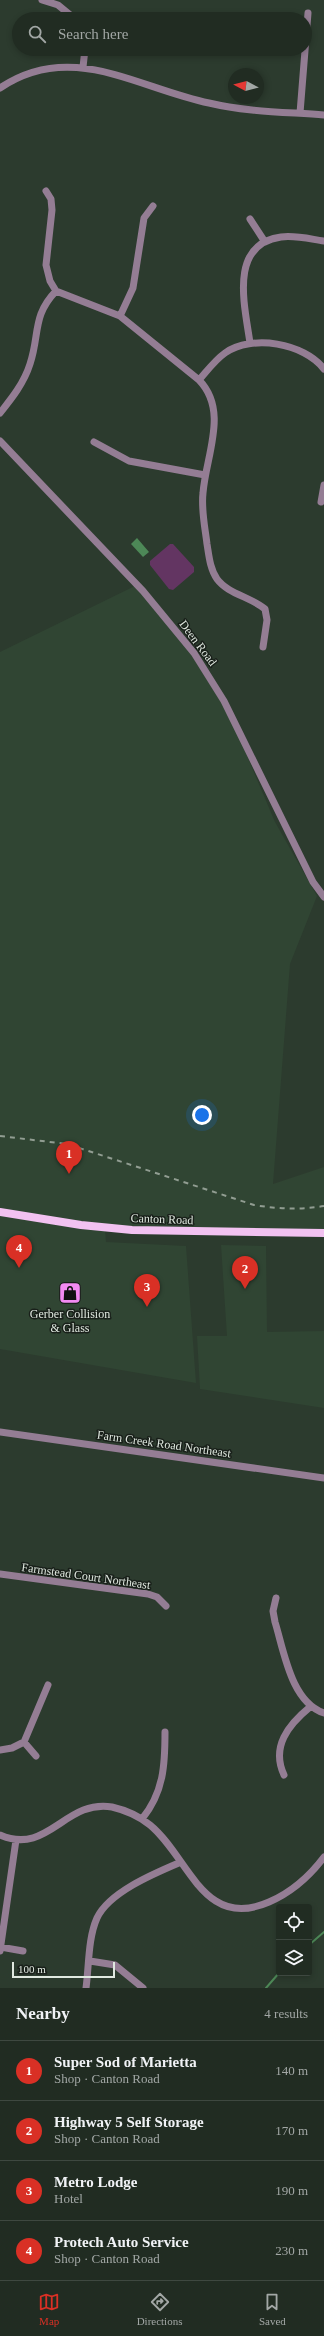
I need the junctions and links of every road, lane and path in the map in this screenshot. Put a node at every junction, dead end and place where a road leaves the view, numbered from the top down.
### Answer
1 (42, 0) edge
2 (66, 12) edge
3 (84, 56) edge
4 (305, 56) edge
5 (83, 67) junction
6 (0, 88) edge
7 (300, 113) junction
8 (324, 115) edge
9 (46, 191) dead end
10 (153, 206) dead end
11 (250, 218) dead end
12 (324, 241) edge
13 (265, 242) junction
14 (56, 291) junction
15 (120, 316) junction
16 (250, 343) junction
17 (324, 369) edge
18 (199, 380) junction
19 (0, 413) edge
20 (0, 441) edge
21 (94, 442) dead end
22 (205, 475) junction
23 (324, 485) edge
24 (321, 502) dead end
25 (263, 646) dead end
26 (324, 897) edge
27 (0, 1212) edge
28 (324, 1233) edge
29 (0, 1432) edge
30 (324, 1478) edge
31 (0, 1574) edge
32 (276, 1598) dead end
33 (166, 1606) dead end
34 (48, 1685) dead end
35 (310, 1707) junction
36 (324, 1713) edge
37 (166, 1732) dead end
38 (24, 1742) junction
39 (0, 1750) edge
40 (36, 1756) dead end
41 (284, 1775) dead end
42 (142, 1819) junction
43 (0, 1835) edge
44 (16, 1840) junction
45 (324, 1856) edge
46 (181, 1862) junction
47 (0, 1949) edge
48 (23, 1951) dead end
49 (90, 1961) junction
50 (86, 1988) edge
51 (143, 1988) edge

1 - 2 street
3 - 5 street
4 - 7 street
5 - 6 street
5 - 7 street
7 - 8 street
9 - 14 street
10 - 15 street
11 - 13 street
12 - 13 street
13 - 16 street
14 - 15 street
14 - 19 street
15 - 18 street
16 - 17 street
16 - 18 street
18 - 22 street
20 - 26 street, Deen Road
21 - 22 street
22 - 25 street
23 - 24 street
27 - 28 main road, Canton Road
29 - 30 street, Farm Creek Road Northeast
31 - 33 street, Farmstead Court Northeast
32 - 35 street
34 - 38 street
35 - 36 street
35 - 41 street
37 - 42 street
38 - 39 street
38 - 40 street
42 - 44 street
42 - 46 street
43 - 44 street
44 - 47 street
45 - 46 street
46 - 49 street
47 - 48 street
49 - 50 street
49 - 51 street

